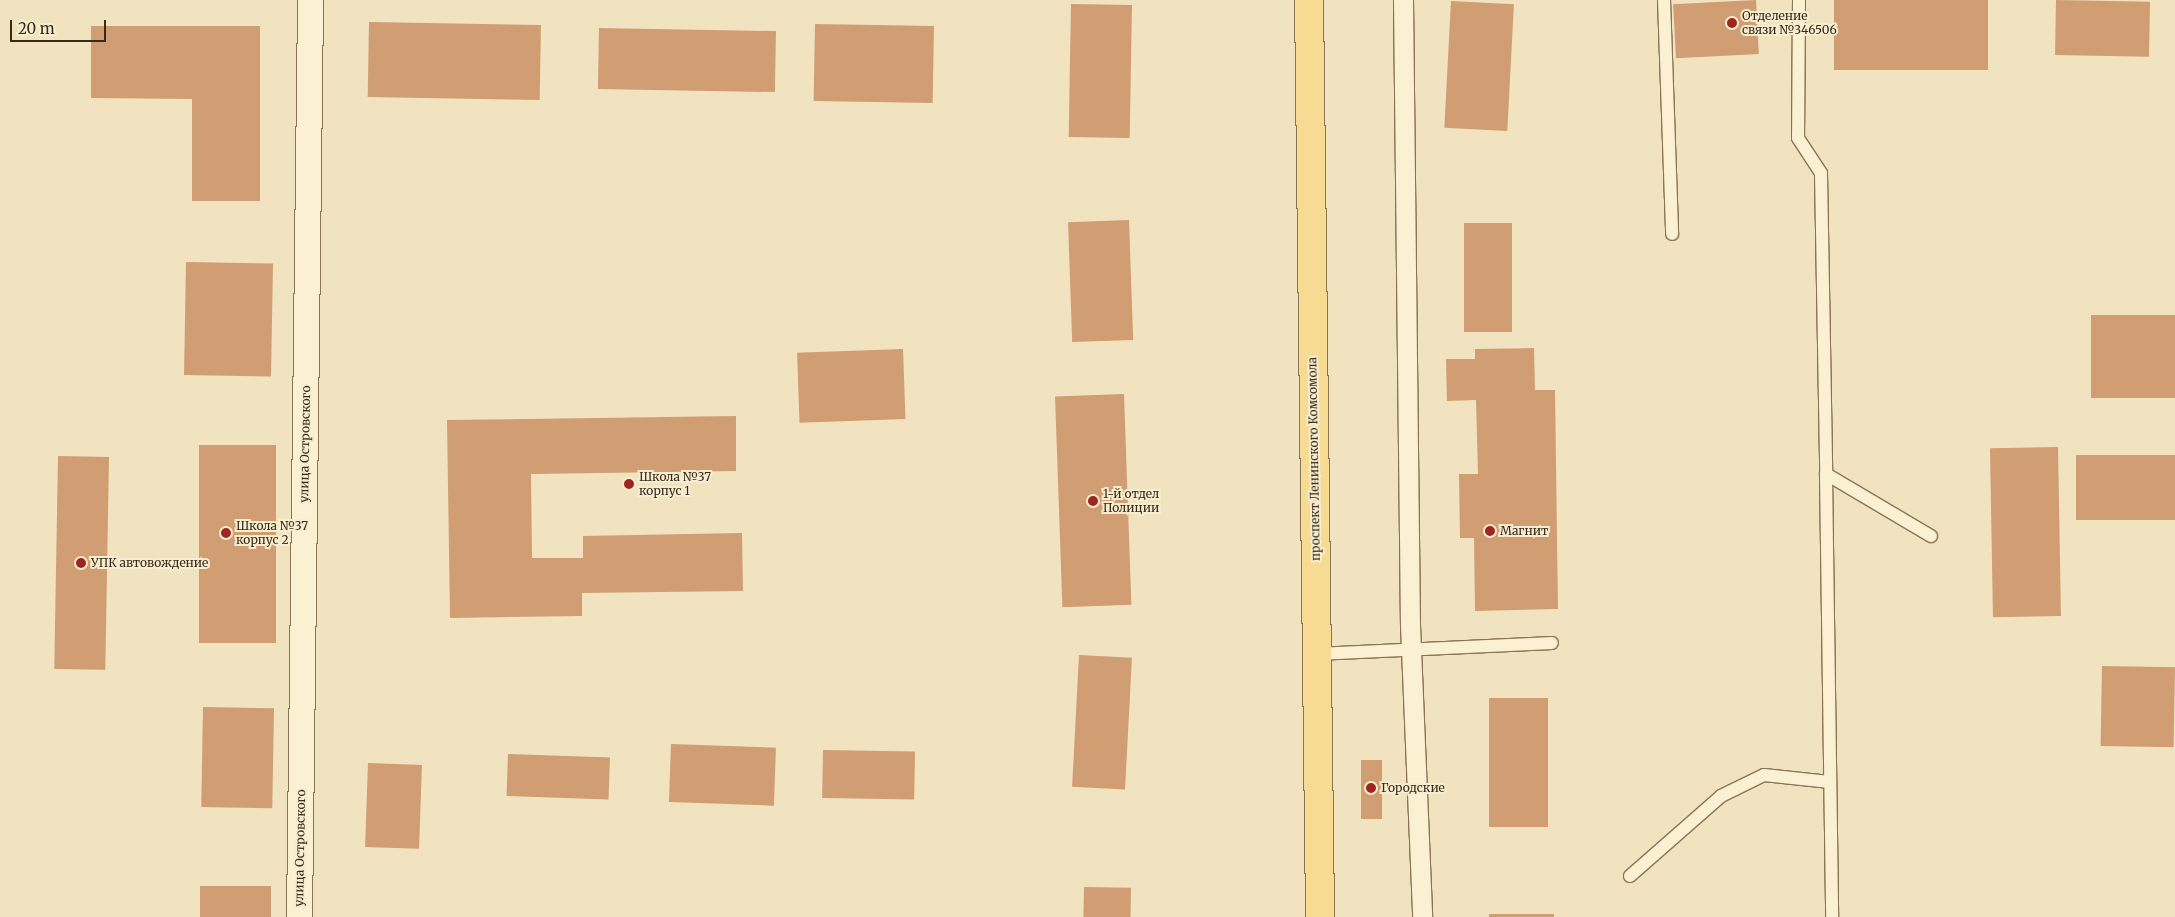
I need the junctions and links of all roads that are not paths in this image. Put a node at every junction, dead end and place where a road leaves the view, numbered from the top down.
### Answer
1 (310, 0) edge
2 (1309, 0) edge
3 (1403, 0) edge
4 (1664, 0) edge
5 (1799, 0) edge
6 (1672, 234) dead end
7 (1826, 474) junction
8 (1931, 536) dead end
9 (1552, 644) dead end
10 (1411, 651) junction
11 (1317, 654) junction
12 (1830, 782) junction
13 (1630, 876) dead end
14 (299, 917) edge
15 (1320, 917) edge
16 (1422, 917) edge
17 (1832, 917) edge

1 - 14 street, улица Островского
2 - 11 main road, проспект Ленинского Комсомола
3 - 10 street
4 - 6 lane
5 - 7 lane
7 - 8 lane
7 - 12 lane
9 - 10 lane
10 - 11 lane
10 - 16 street
11 - 15 main road, проспект Ленинского Комсомола
12 - 13 lane
12 - 17 lane

